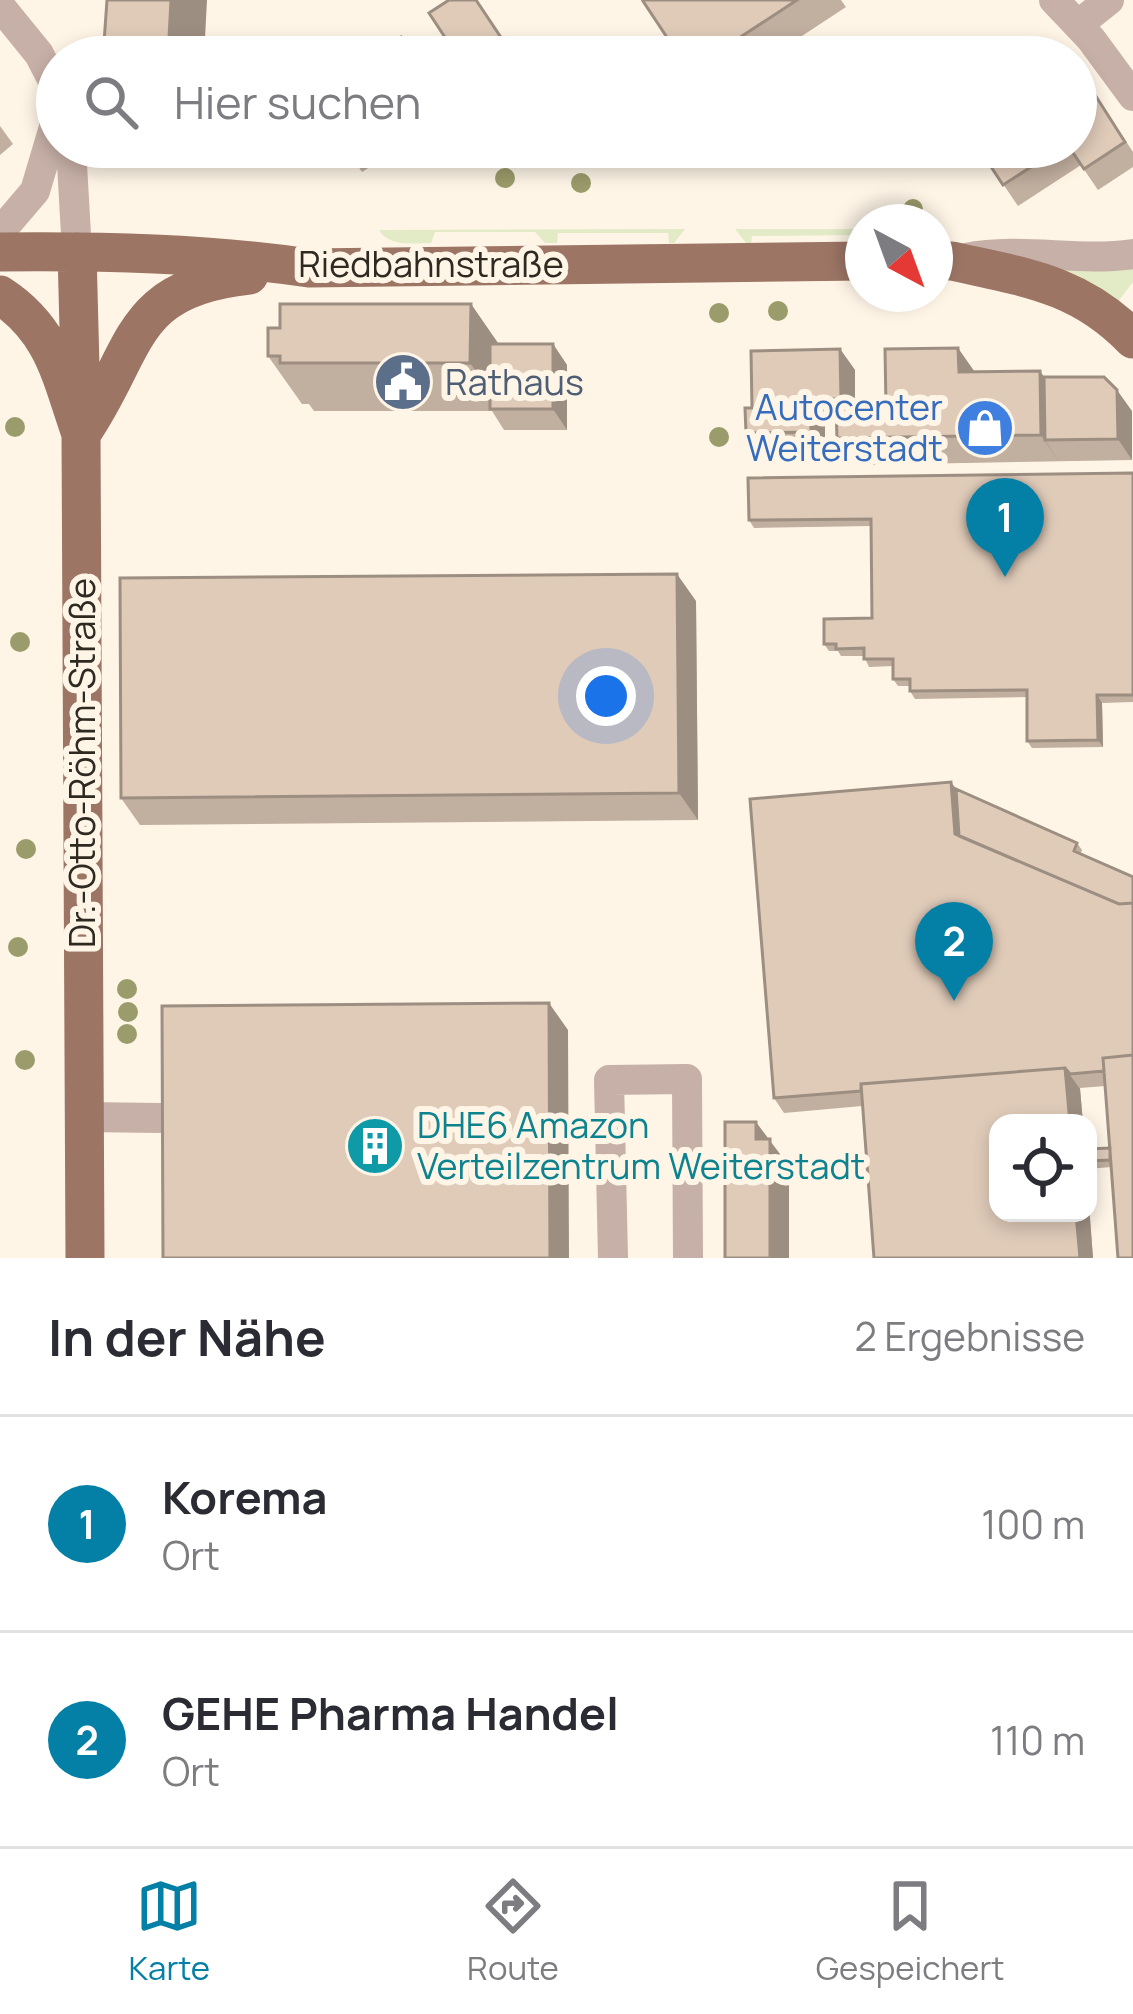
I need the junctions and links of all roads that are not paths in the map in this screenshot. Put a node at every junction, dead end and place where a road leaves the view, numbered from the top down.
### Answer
1 (1054, 0) edge
2 (1109, 0) edge
3 (0, 6) edge
4 (1076, 12) edge
5 (1097, 43) edge
6 (36, 50) edge
7 (1133, 96) edge
8 (41, 168) edge
9 (71, 168) edge
10 (0, 232) edge
11 (77, 251) junction
12 (0, 252) edge
13 (1133, 254) edge
14 (953, 259) edge
15 (845, 261) edge
16 (953, 263) edge
17 (309, 268) junction
18 (0, 295) edge
19 (1133, 339) edge
20 (81, 434) junction
21 (84, 1117) junction
22 (161, 1118) edge
23 (85, 1258) edge
24 (613, 1258) edge
25 (688, 1258) edge

1 - 4 street
2 - 4 street
3 - 6 street
5 - 7 street
8 - 10 street
9 - 11 street
11 - 12 main road, Riedbahnstraße
11 - 17 main road, Riedbahnstraße
11 - 20 main road
13 - 14 street
15 - 17 main road, Riedbahnstraße
16 - 19 main road
17 - 20 main road
18 - 20 main road, Dr.-Otto-Röhm-Straße
20 - 21 main road, Dr.-Otto-Röhm-Straße
21 - 22 street
21 - 23 main road, Dr.-Otto-Röhm-Straße
24 - 25 street

